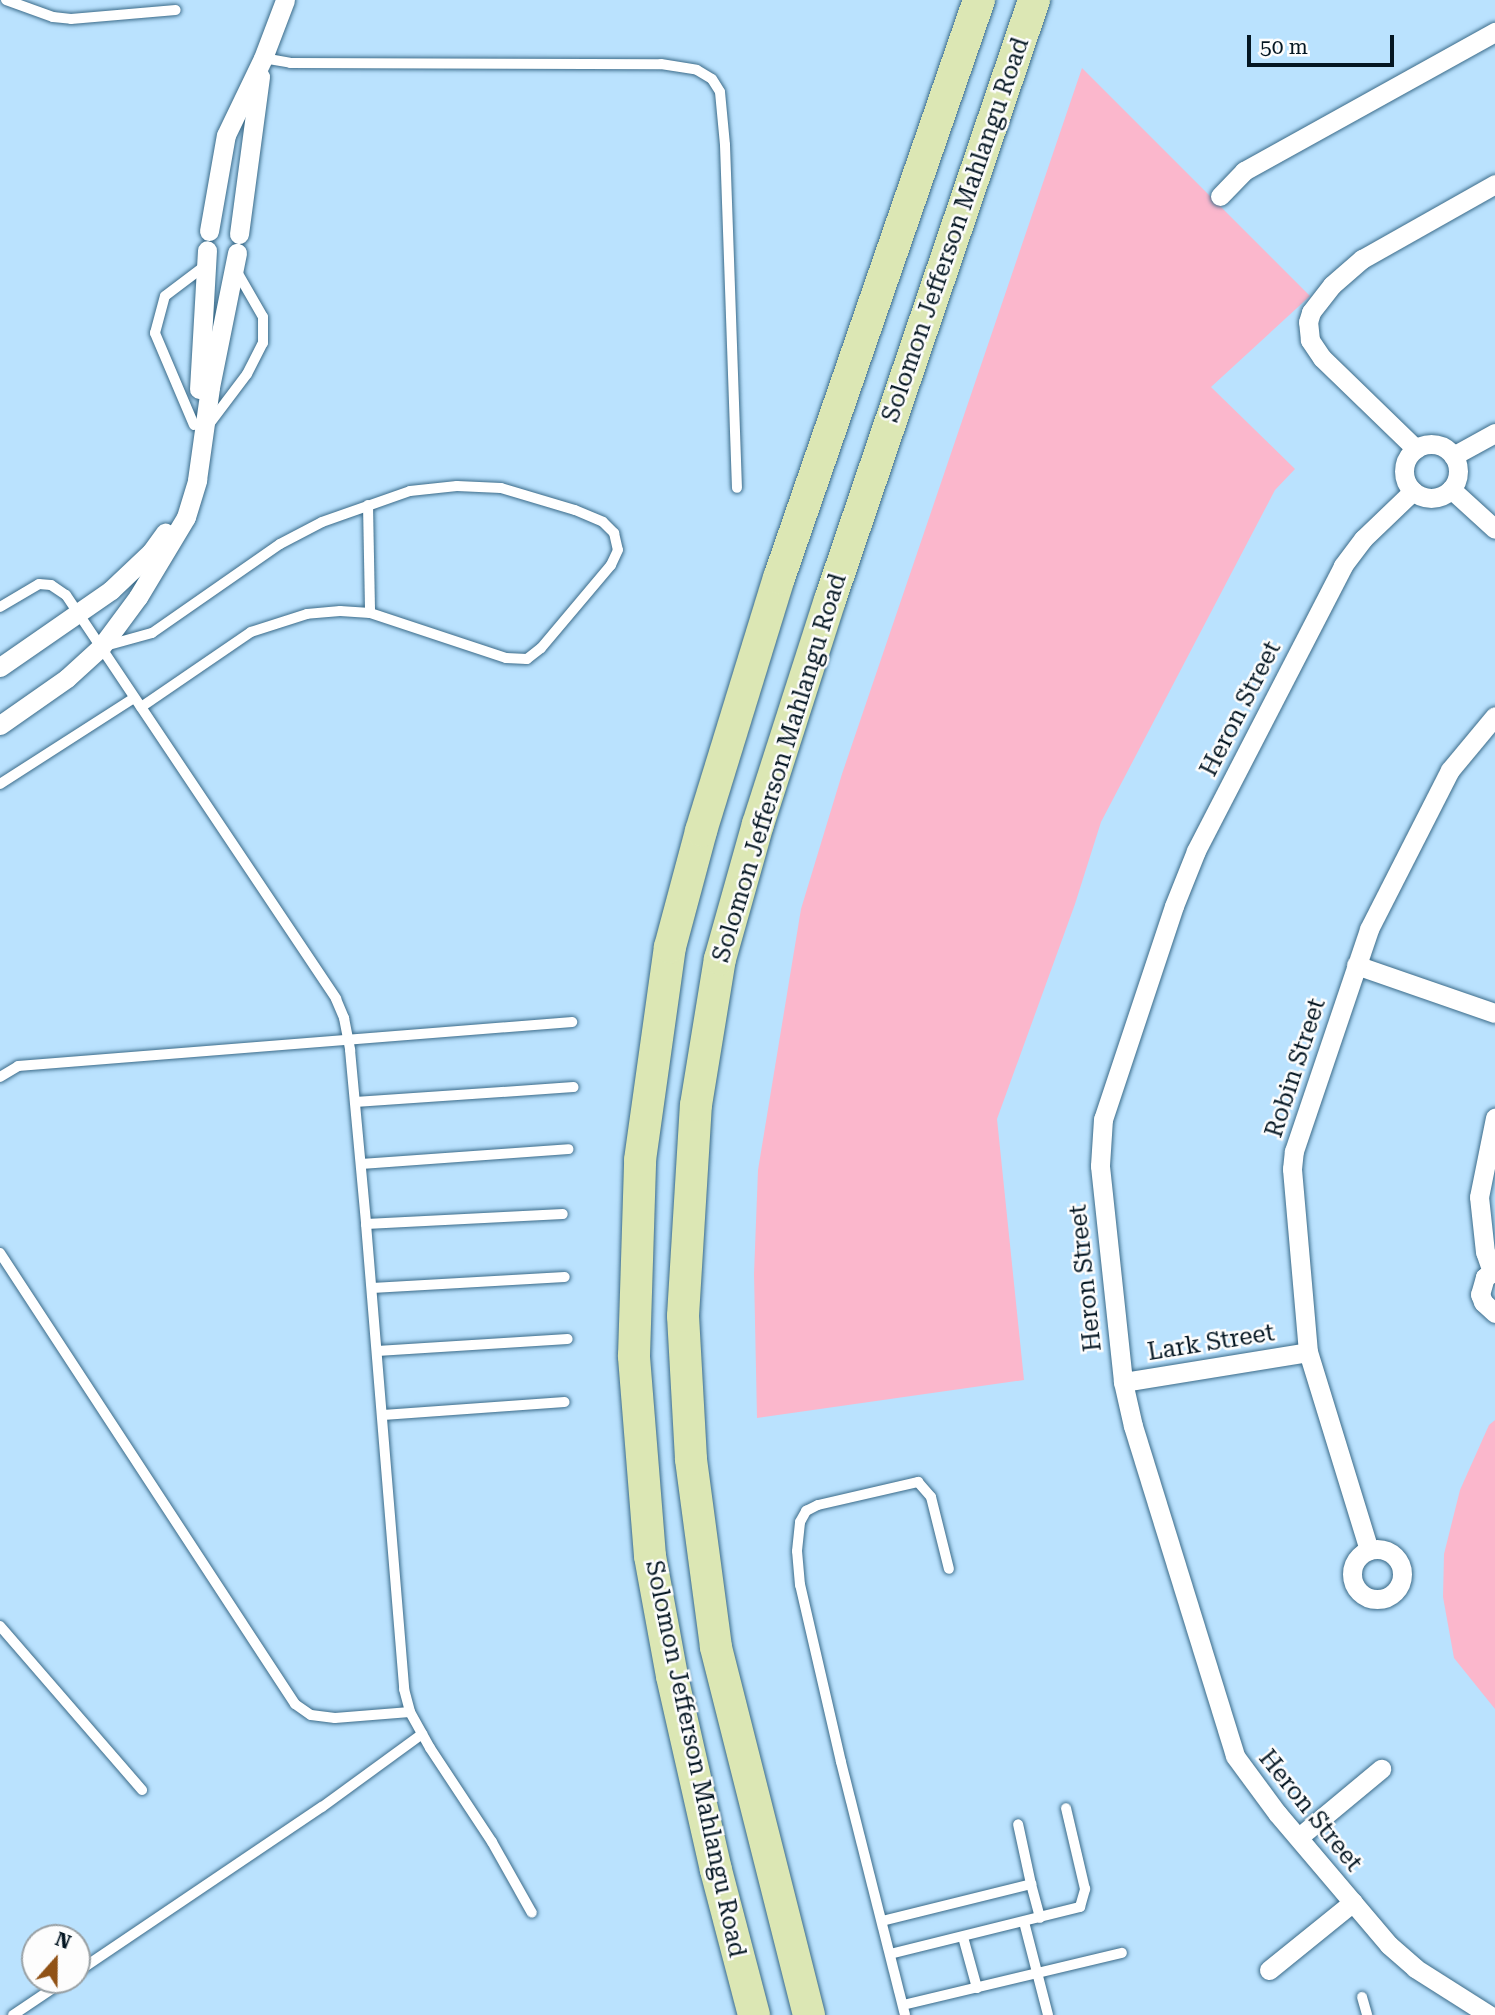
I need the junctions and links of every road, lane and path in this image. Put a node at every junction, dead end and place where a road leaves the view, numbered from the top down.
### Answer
1 (6, 0) edge
2 (285, 0) edge
3 (979, 0) edge
4 (1034, 0) edge
5 (176, 10) dead end
6 (1495, 32) edge
7 (263, 58) junction
8 (1495, 184) edge
9 (1220, 196) dead end
10 (207, 249) junction
11 (236, 252) junction
12 (200, 427) junction
13 (1495, 433) edge
14 (1416, 449) junction
15 (1453, 456) junction
16 (737, 488) dead end
17 (1451, 489) junction
18 (1413, 491) junction
19 (368, 505) junction
20 (1495, 530) edge
21 (0, 607) edge
22 (370, 613) junction
23 (79, 614) junction
24 (101, 647) junction
25 (0, 667) edge
26 (138, 703) junction
27 (1495, 716) edge
28 (0, 725) edge
29 (0, 785) edge
30 (1356, 965) junction
31 (1495, 1013) edge
32 (572, 1022) dead end
33 (348, 1038) junction
34 (0, 1077) edge
35 (573, 1087) dead end
36 (355, 1102) junction
37 (1495, 1118) edge
38 (568, 1149) dead end
39 (360, 1164) junction
40 (563, 1214) dead end
41 (366, 1224) junction
42 (0, 1253) edge
43 (1494, 1271) edge
44 (565, 1277) dead end
45 (372, 1288) junction
46 (1495, 1313) edge
47 (568, 1339) dead end
48 (377, 1350) junction
49 (1308, 1352) junction
50 (1123, 1382) junction
51 (565, 1402) dead end
52 (383, 1415) junction
53 (1369, 1550) dead end
54 (948, 1569) dead end
55 (0, 1626) edge
56 (410, 1712) junction
57 (422, 1734) junction
58 (1381, 1769) dead end
59 (142, 1790) dead end
60 (1066, 1808) dead end
61 (1018, 1824) dead end
62 (1299, 1837) junction
63 (1031, 1884) junction
64 (1353, 1902) junction
65 (532, 1913) dead end
66 (1040, 1918) junction
67 (881, 1921) junction
68 (1024, 1922) junction
69 (963, 1937) junction
70 (1122, 1953) dead end
71 (890, 1954) junction
72 (91, 1963) edge
73 (1269, 1970) dead end
74 (1037, 1973) junction
75 (977, 1987) junction
76 (44, 1994) edge
77 (1362, 1997) dead end
78 (904, 2010) edge
79 (13, 2015) edge
80 (754, 2015) edge
81 (809, 2015) edge
82 (1048, 2015) edge
83 (1367, 2015) edge
84 (1489, 2015) edge

1 - 5 lane
2 - 7 street
3 - 80 main road, Solomon Jefferson Mahlangu Road
4 - 81 main road, Solomon Jefferson Mahlangu Road
6 - 9 street
7 - 10 street
7 - 11 street
7 - 16 lane
8 - 14 street
10 - 12 street
10 - 12 lane
11 - 12 street
11 - 12 lane
12 - 23 street
12 - 24 street
13 - 15 street
14 - 15 street
14 - 18 street
15 - 17 street
17 - 18 street
17 - 20 street
18 - 50 street, Heron Street
19 - 22 lane
19 - 22 lane
19 - 24 lane
21 - 23 lane
22 - 26 lane
23 - 24 lane
23 - 25 street
24 - 26 lane
24 - 28 street
26 - 29 lane
26 - 33 lane
27 - 30 street, Robin Street
30 - 31 street
30 - 49 street, Robin Street
32 - 33 lane
33 - 34 lane
33 - 36 lane
35 - 36 lane
36 - 39 lane
37 - 43 street
38 - 39 lane
39 - 41 lane
40 - 41 lane
41 - 45 lane
42 - 56 lane
43 - 46 street
44 - 45 lane
45 - 48 lane
47 - 48 lane
48 - 52 lane
49 - 50 street, Lark Street
49 - 53 street, Robin Street
50 - 62 street, Heron Street
51 - 52 lane
52 - 56 lane
54 - 67 lane
55 - 59 lane
56 - 57 lane
57 - 65 lane
57 - 72 lane
58 - 62 street
60 - 66 lane
61 - 63 lane
62 - 64 street, Heron Street
63 - 66 lane
63 - 67 lane
64 - 73 street
64 - 84 street, Heron Street
66 - 68 lane
67 - 71 lane
68 - 69 lane
68 - 74 lane
69 - 71 lane
69 - 75 lane
70 - 74 lane
71 - 78 lane
74 - 75 lane
74 - 82 lane
75 - 78 lane
76 - 79 lane
77 - 83 lane

